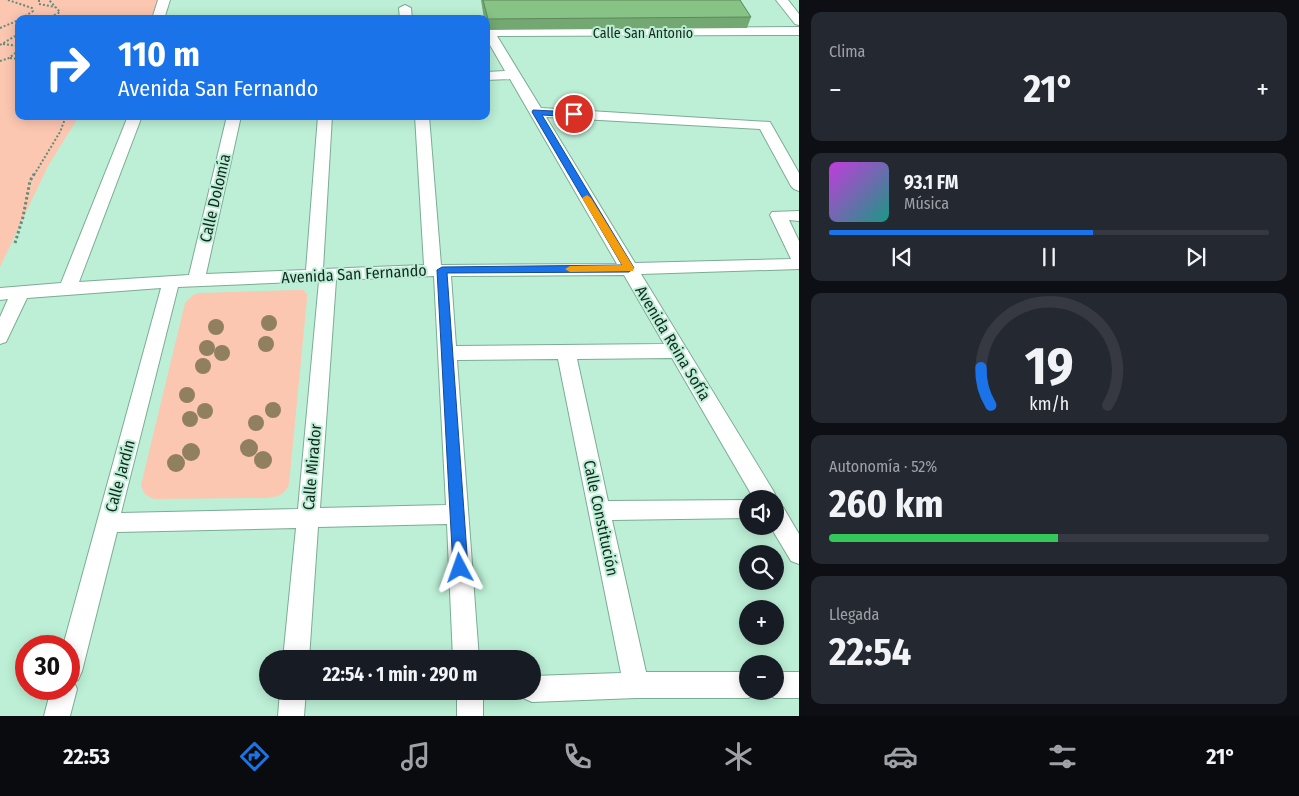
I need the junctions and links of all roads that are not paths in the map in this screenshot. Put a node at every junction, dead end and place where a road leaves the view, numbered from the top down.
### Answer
1 (164, 0) edge
2 (782, 0) edge
3 (159, 15) edge
4 (748, 17) edge
5 (799, 22) edge
6 (799, 31) edge
7 (759, 32) junction
8 (490, 33) edge
9 (490, 36) edge
10 (513, 75) junction
11 (490, 76) edge
12 (536, 112) junction
13 (133, 120) edge
14 (233, 120) edge
15 (325, 120) edge
16 (422, 120) edge
17 (799, 186) edge
18 (799, 216) edge
19 (799, 258) edge
20 (799, 264) edge
21 (629, 268) junction
22 (437, 270) junction
23 (321, 275) junction
24 (196, 281) junction
25 (171, 282) junction
26 (68, 288) junction
27 (20, 293) junction
28 (0, 294) edge
29 (0, 337) edge
30 (678, 351) junction
31 (566, 352) junction
32 (447, 353) junction
33 (761, 490) edge
34 (739, 509) edge
35 (600, 511) junction
36 (457, 514) junction
37 (308, 519) junction
38 (108, 523) junction
39 (784, 529) edge
40 (799, 554) edge
41 (78, 635) edge
42 (297, 650) edge
43 (465, 650) edge
44 (636, 685) junction
45 (739, 685) edge
46 (784, 685) edge
47 (799, 685) edge
48 (541, 689) edge
49 (61, 700) edge
50 (292, 700) edge
51 (469, 700) edge
52 (56, 716) edge
53 (291, 716) edge
54 (470, 716) edge

1 - 3 street
2 - 5 street
4 - 7 street
6 - 7 street, Calle San Antonio
7 - 8 street, Calle San Antonio
9 - 10 street, Avenida Reina Sofía
10 - 11 street
10 - 12 street, Avenida Reina Sofía
12 - 17 street
12 - 21 street, Avenida Reina Sofía
13 - 26 street
14 - 24 street, Calle Dolomía
15 - 23 street, Calle Mirador
16 - 22 street
18 - 19 street
20 - 21 street, Avenida San Fernando
21 - 22 street, Avenida San Fernando
21 - 30 street, Avenida Reina Sofía
22 - 23 street, Avenida San Fernando
22 - 32 street
23 - 24 street, Avenida San Fernando
23 - 37 street, Calle Mirador
24 - 25 street, Avenida San Fernando
25 - 26 street, Avenida San Fernando
25 - 38 street, Calle Jardín
26 - 27 street, Avenida San Fernando
27 - 28 street, Avenida San Fernando
27 - 29 street
30 - 31 street
30 - 33 street, Avenida Reina Sofía
31 - 32 street
31 - 35 street, Calle Constitución
32 - 36 street
34 - 35 street
35 - 44 street, Calle Constitución
36 - 37 street
36 - 43 street
37 - 38 street
37 - 42 street, Calle Mirador
38 - 41 street, Calle Jardín
39 - 40 street
44 - 45 street
44 - 48 street
46 - 47 street
49 - 52 street
50 - 53 street
51 - 54 street

